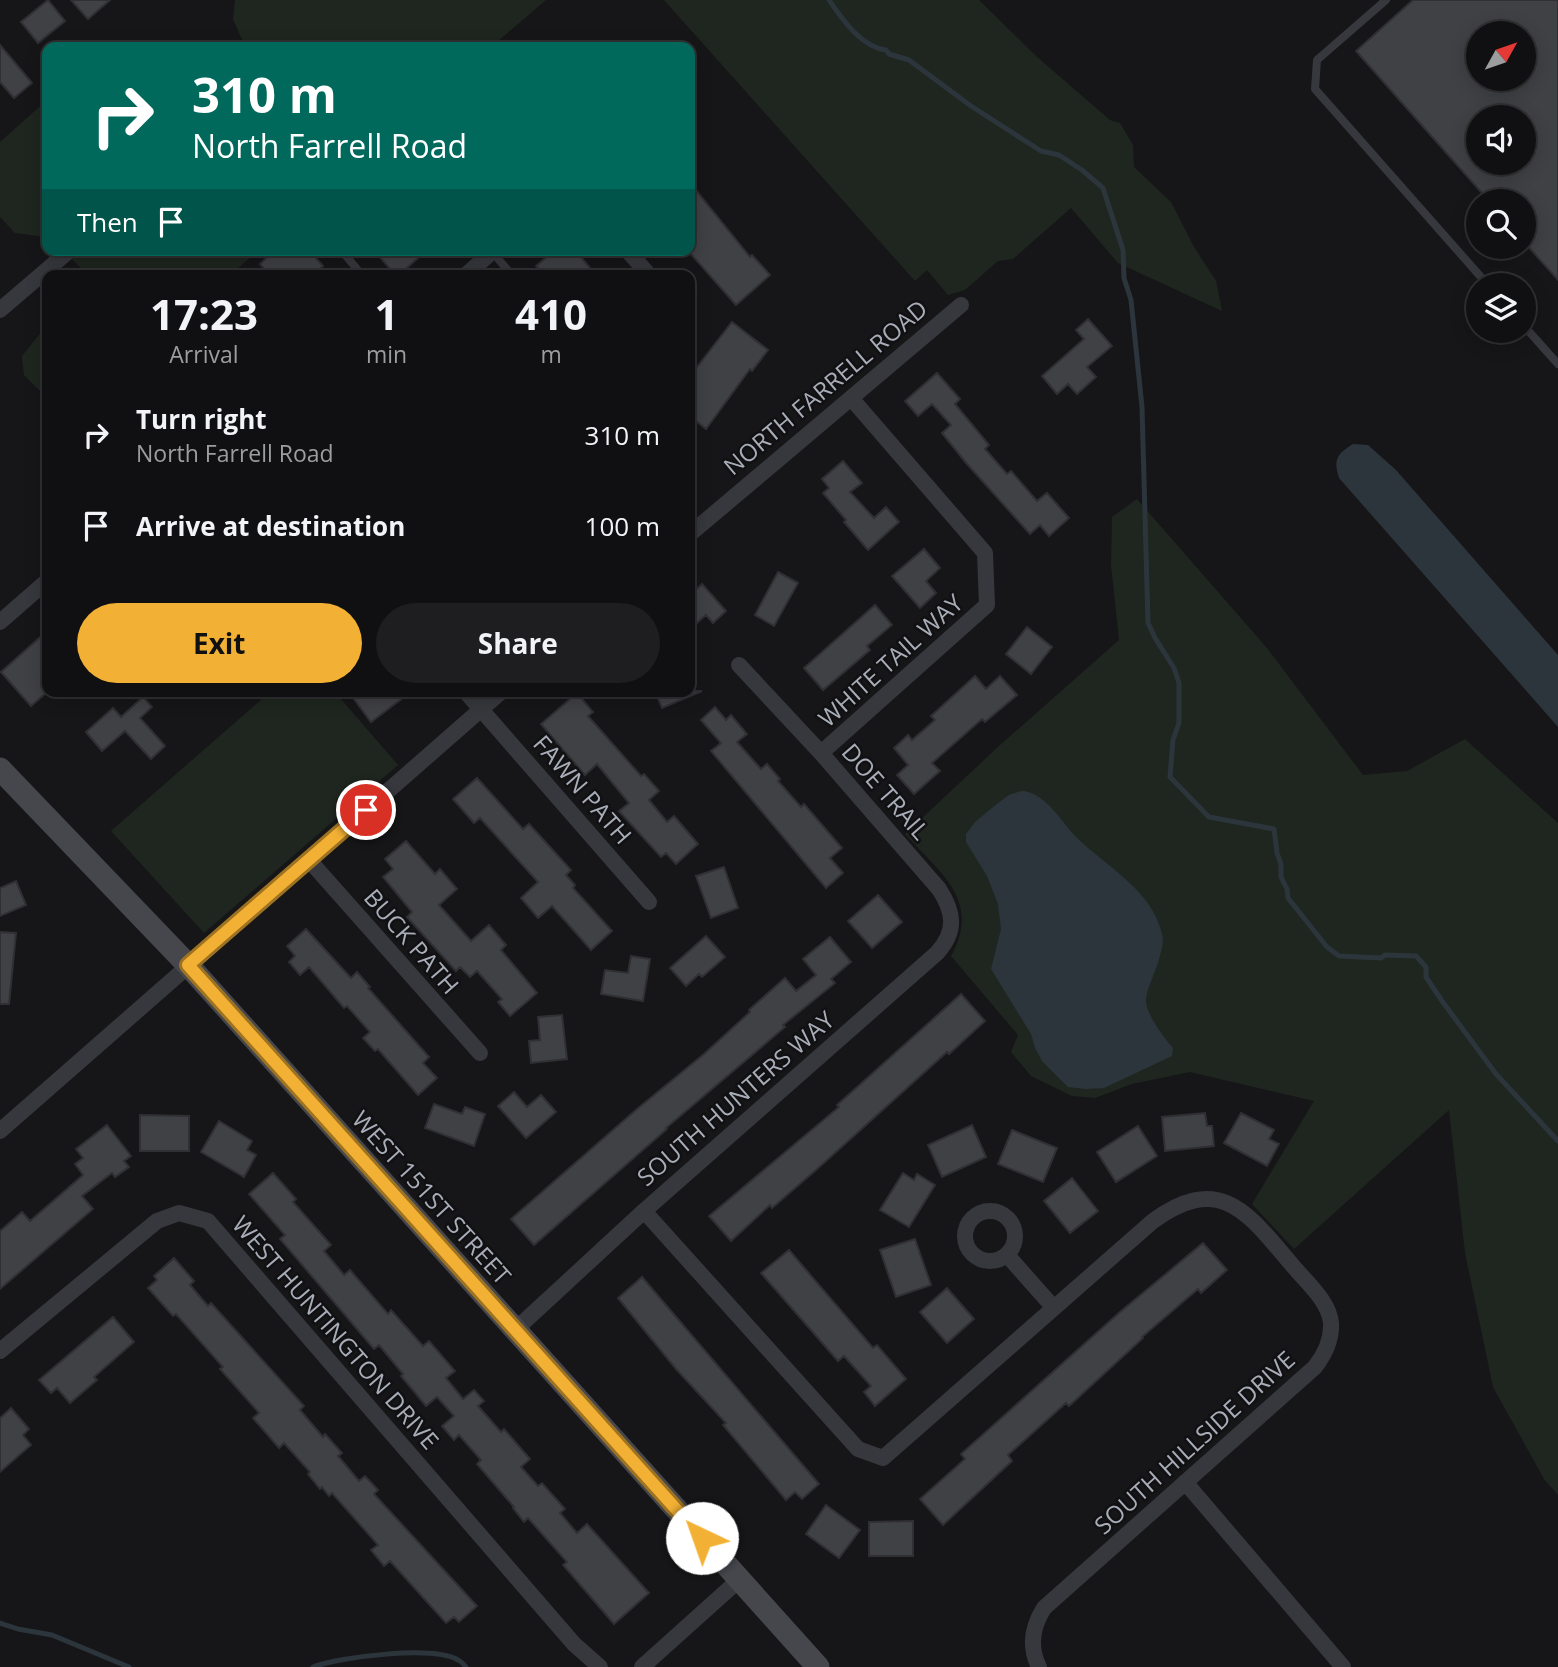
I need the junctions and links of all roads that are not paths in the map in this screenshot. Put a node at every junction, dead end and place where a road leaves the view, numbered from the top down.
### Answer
1 (1386, 0) edge
2 (63, 256) edge
3 (346, 256) edge
4 (487, 256) edge
5 (497, 256) edge
6 (632, 256) edge
7 (47, 270) edge
8 (358, 270) edge
9 (472, 270) edge
10 (508, 270) edge
11 (645, 270) edge
12 (1477, 273) edge
13 (42, 274) edge
14 (961, 305) dead end
15 (0, 310) edge
16 (1536, 340) edge
17 (1558, 365) edge
18 (850, 398) junction
19 (695, 530) edge
20 (42, 585) edge
21 (0, 622) edge
22 (739, 665) dead end
23 (470, 697) edge
24 (495, 697) edge
25 (481, 709) junction
26 (821, 754) junction
27 (0, 769) edge
28 (309, 860) junction
29 (939, 889) joint
30 (649, 902) dead end
31 (188, 965) junction
32 (480, 1053) dead end
33 (0, 1131) edge
34 (644, 1211) junction
35 (1007, 1255) dead end
36 (1054, 1308) junction
37 (515, 1330) junction
38 (0, 1351) edge
39 (1185, 1482) junction
40 (740, 1579) junction
41 (600, 1667) edge
42 (642, 1667) edge
43 (818, 1667) edge
44 (1040, 1667) edge
45 (1343, 1667) edge

1 - 12 lane
2 - 7 street
3 - 8 lane
4 - 9 street
5 - 10 lane
6 - 11 street
13 - 15 street
14 - 18 street, NORTH FARRELL ROAD
16 - 17 lane
18 - 19 street, NORTH FARRELL ROAD
18 - 26 street, WHITE TAIL WAY
20 - 21 street
22 - 26 street, DOE TRAIL
23 - 25 street, FAWN PATH
24 - 25 street
25 - 28 street
25 - 30 street, FAWN PATH
26 - 29 street, DOE TRAIL
27 - 31 street, WEST 151ST STREET
28 - 31 street
28 - 32 street, BUCK PATH
29 - 34 street, SOUTH HUNTERS WAY
31 - 33 street
31 - 37 street, WEST 151ST STREET
34 - 36 street, SOUTH HILLSIDE DRIVE
34 - 37 street, SOUTH HUNTERS WAY
35 - 36 street
36 - 39 street, SOUTH HILLSIDE DRIVE
37 - 40 street, WEST 151ST STREET
38 - 41 street, WEST HUNTINGTON DRIVE
39 - 44 street, SOUTH HILLSIDE DRIVE
39 - 45 street
40 - 42 street
40 - 43 street, WEST 151ST STREET

